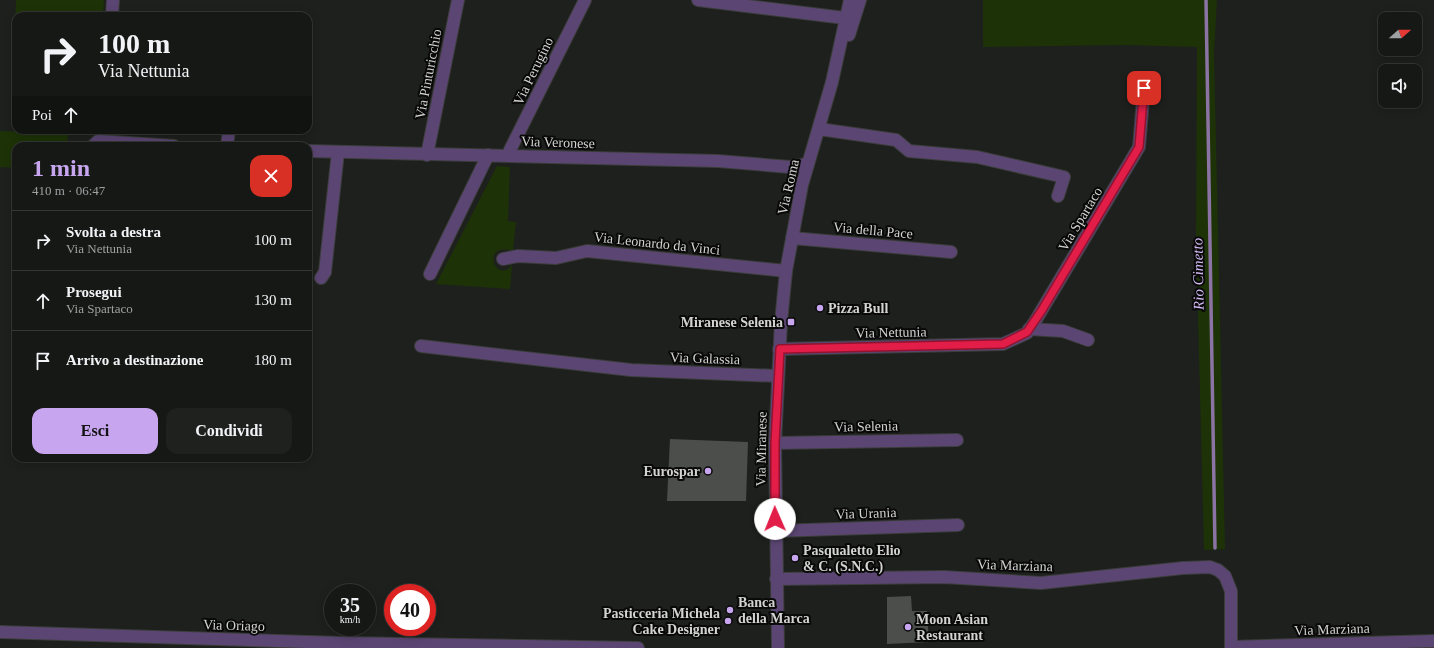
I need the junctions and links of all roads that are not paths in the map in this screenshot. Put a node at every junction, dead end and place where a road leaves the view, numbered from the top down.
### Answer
1 (113, 0) edge
2 (458, 0) edge
3 (585, 0) edge
4 (698, 0) edge
5 (850, 0) edge
6 (860, 0) edge
7 (112, 12) edge
8 (845, 18) junction
9 (838, 62) junction
10 (1144, 88) dead end
11 (819, 129) junction
12 (99, 139) edge
13 (131, 142) edge
14 (312, 151) edge
15 (338, 152) junction
16 (427, 154) junction
17 (488, 155) junction
18 (510, 155) junction
19 (808, 164) junction
20 (1058, 196) dead end
21 (792, 238) junction
22 (951, 252) dead end
23 (503, 259) dead end
24 (786, 271) junction
25 (430, 274) dead end
26 (321, 278) dead end
27 (781, 322) joint
28 (1029, 329) junction
29 (1088, 340) dead end
30 (1003, 344) joint
31 (421, 346) dead end
32 (780, 349) junction
33 (778, 376) junction
34 (957, 440) dead end
35 (775, 443) junction
36 (958, 525) dead end
37 (776, 531) junction
38 (776, 579) junction
39 (0, 632) edge
40 (1434, 641) edge
41 (467, 647) edge
42 (638, 648) edge
43 (778, 648) edge
44 (1232, 648) edge

1 - 7 street
2 - 16 street, Via Pinturicchio
3 - 18 street, Via Perugino
4 - 8 street
5 - 8 street, Via Roma
6 - 9 street, Via Roma
8 - 9 street, Via Roma
9 - 11 street, Via Roma
10 - 28 street, Via Spartaco
11 - 19 street, Via Roma
11 - 20 street
12 - 13 street
14 - 15 street, Via Veronese
15 - 16 street, Via Veronese
15 - 26 street
16 - 17 street, Via Veronese
17 - 18 street, Via Veronese
17 - 25 street
18 - 19 street, Via Veronese
19 - 21 street, Via Roma
21 - 22 street, Via della Pace
21 - 24 street, Via Roma
23 - 24 street, Via Leonardo da Vinci
24 - 27 street, Via Roma
27 - 32 street, Via Miranese
28 - 29 street
28 - 30 street, Via Spartaco
30 - 32 street, Via Nettunia
31 - 33 street, Via Galassia
32 - 33 street, Via Miranese
33 - 35 street, Via Miranese
34 - 35 street, Via Selenia
35 - 37 street, Via Miranese
36 - 37 street, Via Urania
37 - 38 street, Via Miranese
38 - 43 street, Via Miranese
38 - 44 street, Via Marziana
39 - 41 street, Via Oriago
40 - 44 street, Via Marziana
41 - 42 street, Via Oriago

